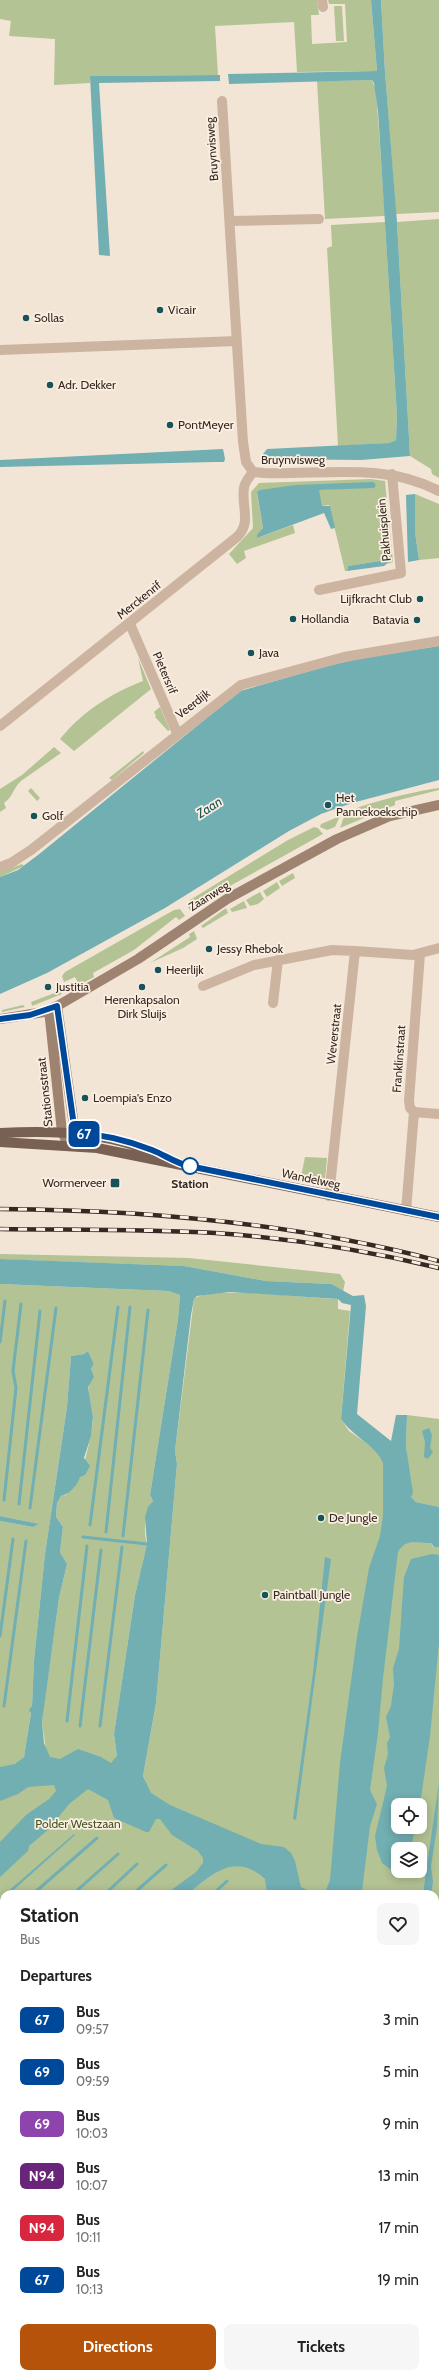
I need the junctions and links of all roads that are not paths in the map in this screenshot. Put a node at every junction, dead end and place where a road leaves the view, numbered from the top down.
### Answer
1 (222, 101) dead end
2 (319, 219) dead end
3 (230, 220) junction
4 (237, 341) junction
5 (0, 350) edge
6 (253, 472) junction
7 (392, 474) junction
8 (439, 491) edge
9 (319, 590) dead end
10 (130, 624) junction
11 (439, 641) edge
12 (0, 726) edge
13 (177, 733) junction
14 (439, 805) edge
15 (0, 867) edge
16 (439, 948) edge
17 (355, 951) junction
18 (420, 954) junction
19 (278, 960) junction
20 (203, 986) dead end
21 (273, 1003) dead end
22 (53, 1008) junction
23 (0, 1019) edge
24 (414, 1112) junction
25 (439, 1114) edge
26 (0, 1132) edge
27 (62, 1132) junction
28 (75, 1133) junction
29 (0, 1142) edge
30 (68, 1146) junction
31 (178, 1164) junction
32 (329, 1196) junction
33 (406, 1211) junction
34 (439, 1217) edge

1 - 3 street, Bruynvisweg
2 - 3 street
3 - 4 street, Bruynvisweg
4 - 5 street
4 - 6 street, Bruynvisweg
6 - 7 street, Bruynvisweg
6 - 10 street, Merckenrif
7 - 8 street, Bruynvisweg
7 - 9 street, Pakhuisplein
10 - 12 street, Merckenrif
10 - 13 street, Pietersrif
11 - 13 street, Veerdijk
13 - 15 street, Veerdijk
14 - 22 main road, Zaanweg
16 - 18 street
17 - 18 street
17 - 19 street
17 - 32 street, Weverstraat
18 - 24 street, Franklinstraat
19 - 20 street
19 - 21 street
22 - 23 main road, Zaanweg
22 - 27 main road, Stationsstraat
22 - 28 main road, Stationsstraat
24 - 25 street
24 - 33 street, Franklinstraat
26 - 27 main road, Wandelweg
27 - 28 main road, Wandelweg
27 - 30 main road, Stationsstraat
28 - 30 main road
28 - 31 main road, Wandelweg
29 - 30 main road, Wandelweg
30 - 31 main road, Wandelweg
31 - 32 main road, Wandelweg
32 - 33 main road, Wandelweg
33 - 34 main road, Wandelweg

